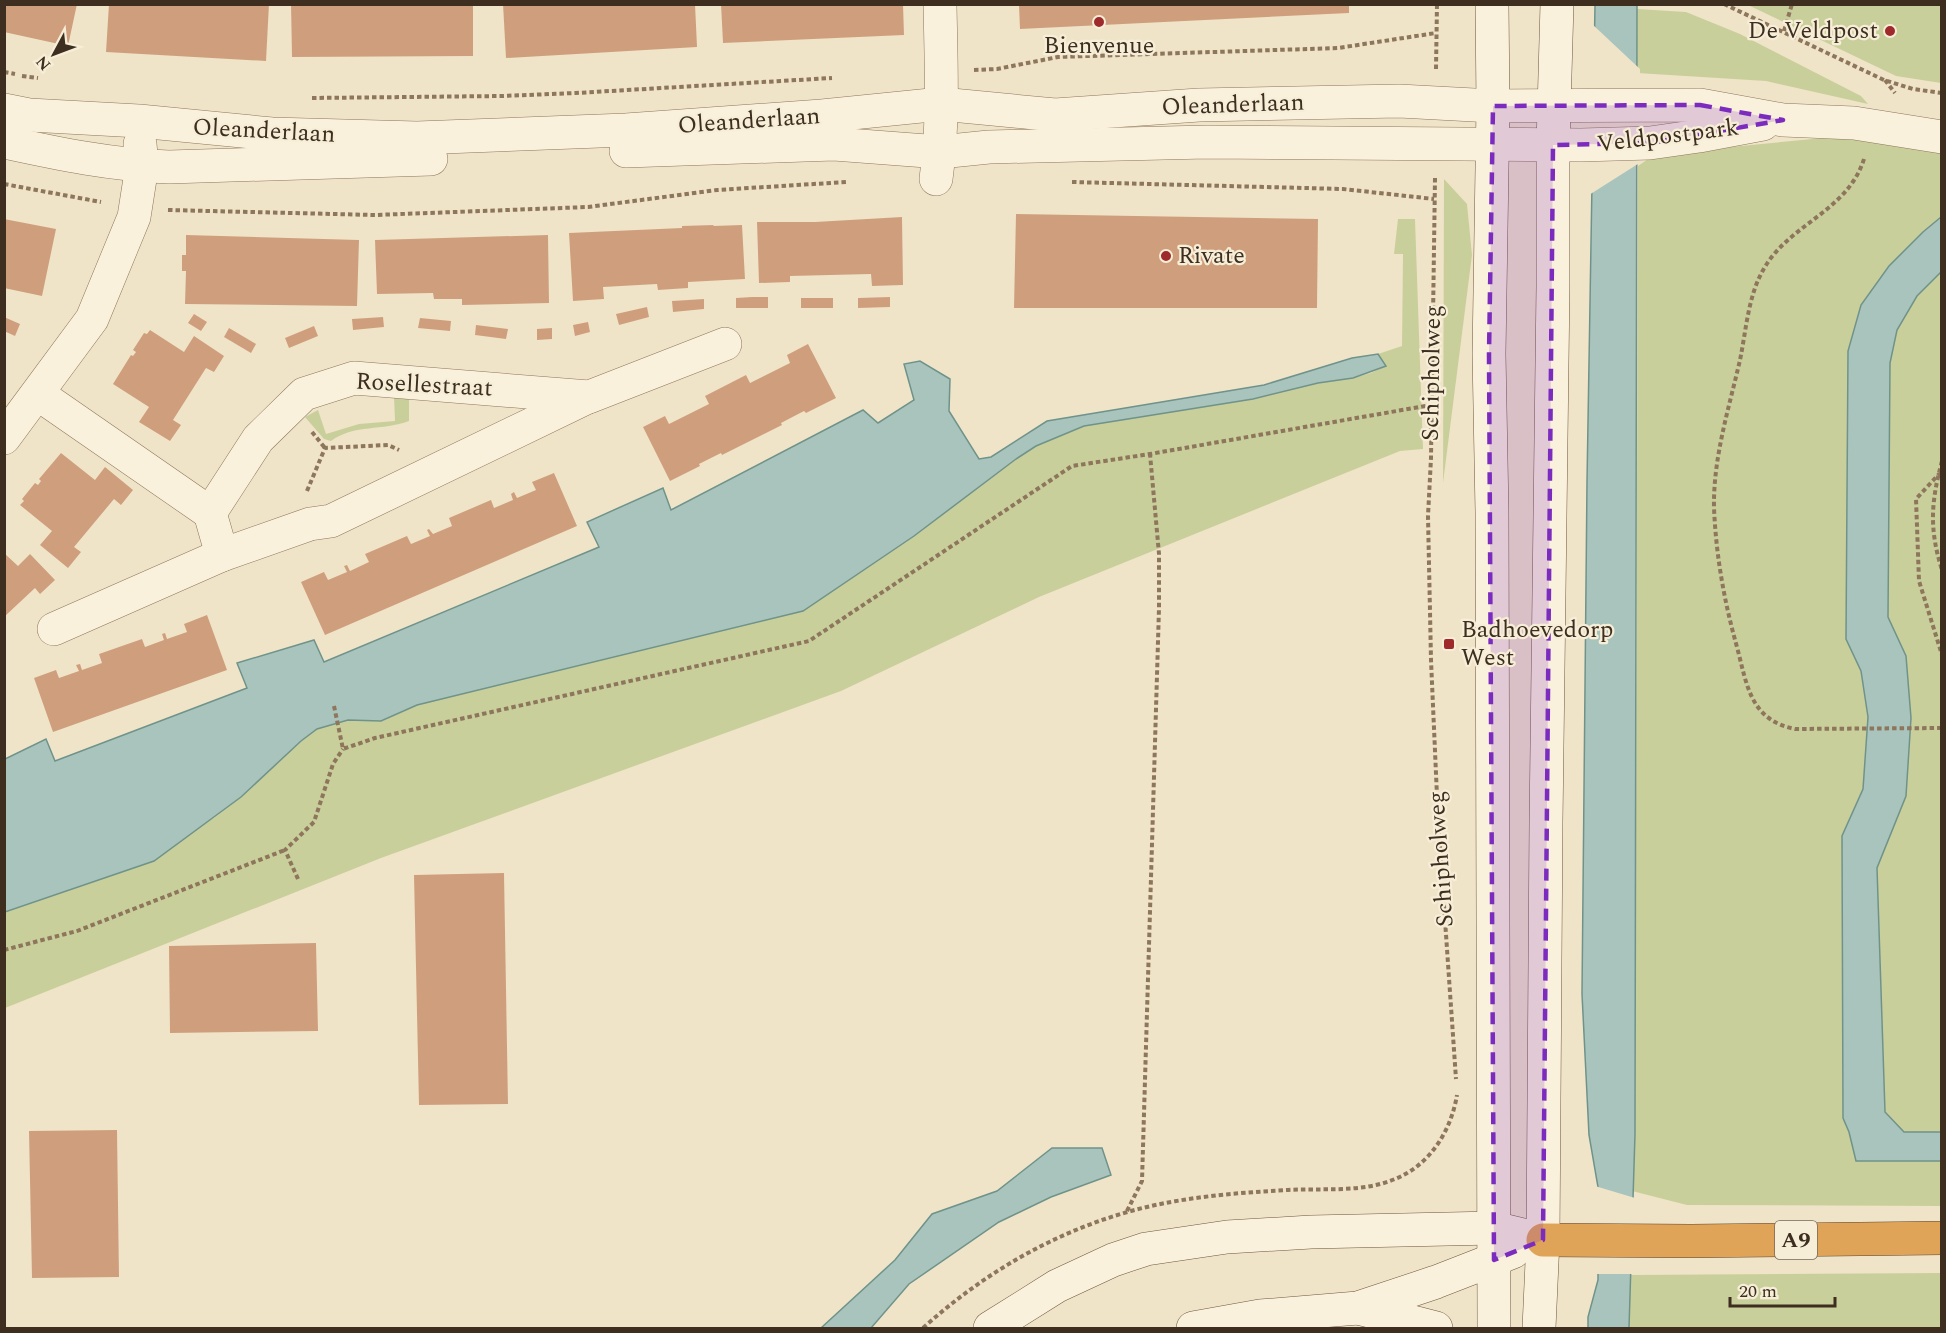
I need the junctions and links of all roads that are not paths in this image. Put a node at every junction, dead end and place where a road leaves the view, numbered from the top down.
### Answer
1 (940, 4) edge
2 (1492, 4) edge
3 (1557, 4) edge
4 (941, 104) junction
5 (1569, 105) junction
6 (1493, 106) junction
7 (4, 110) edge
8 (1783, 120) junction
9 (139, 121) junction
10 (1941, 138) edge
11 (4, 142) edge
12 (1493, 145) junction
13 (1567, 145) junction
14 (938, 165) junction
15 (142, 166) junction
16 (725, 344) dead end
17 (38, 394) junction
18 (589, 397) junction
19 (4, 438) edge
20 (210, 513) junction
21 (222, 555) junction
22 (54, 629) dead end
23 (1494, 1228) junction
24 (1941, 1238) edge
25 (1552, 1240) junction
26 (1494, 1260) junction
27 (1358, 1308) junction
28 (990, 1329) edge
29 (1193, 1329) edge
30 (1436, 1329) edge
31 (1494, 1329) edge
32 (1539, 1329) edge

1 - 4 street
2 - 6 street, Schipholweg
3 - 5 street
4 - 6 street, Oleanderlaan
4 - 9 street, Oleanderlaan
4 - 14 street
5 - 6 street, Veldpostpark
5 - 8 street, Veldpostpark
5 - 13 street
6 - 12 street, Schipholweg
7 - 9 street, Oleanderlaan
8 - 10 street, Veldpostpark
8 - 13 street, Veldpostpark
9 - 15 street
11 - 15 street, Oleanderlaan
12 - 13 street, Veldpostpark
12 - 14 street, Oleanderlaan
12 - 23 street, Schipholweg
13 - 25 street
14 - 15 street, Oleanderlaan
15 - 17 street
16 - 18 street, Rosellestraat
17 - 19 street
17 - 20 street
18 - 20 street, Rosellestraat
18 - 21 street, Rosellestraat
20 - 21 street
21 - 22 street, Rosellestraat
23 - 25 street
23 - 26 street, Schipholweg
23 - 28 street
24 - 25 highway, A9
25 - 26 street
25 - 32 street
26 - 27 street
26 - 31 street, Schipholweg
27 - 29 street
27 - 30 street

